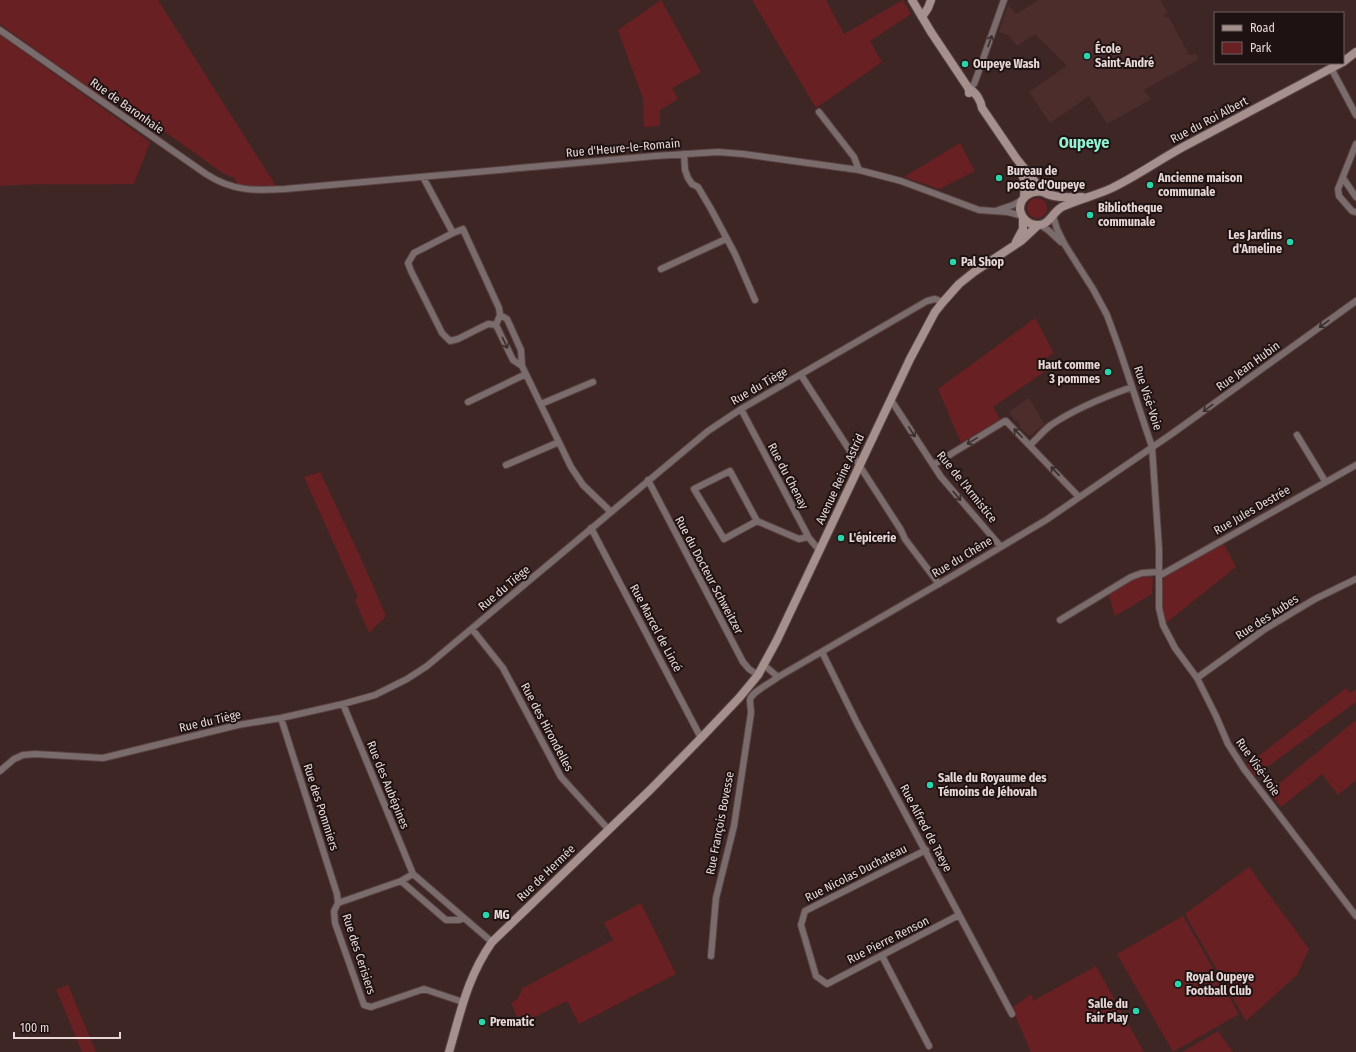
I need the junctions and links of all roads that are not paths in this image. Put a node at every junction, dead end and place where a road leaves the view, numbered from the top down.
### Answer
1 (912, 0) edge
2 (931, 0) edge
3 (1004, 0) edge
4 (922, 17) junction
5 (0, 30) edge
6 (1356, 52) edge
7 (1344, 61) edge
8 (1339, 64) edge
9 (1332, 68) junction
10 (969, 89) junction
11 (819, 112) dead end
12 (1356, 115) edge
13 (1356, 144) edge
14 (684, 154) junction
15 (1016, 158) junction
16 (859, 170) junction
17 (423, 177) junction
18 (1343, 178) junction
19 (247, 190) joint
20 (1046, 193) junction
21 (1089, 196) junction
22 (1356, 197) edge
23 (1023, 199) junction
24 (994, 211) junction
25 (1356, 212) edge
26 (1053, 215) junction
27 (1023, 217) junction
28 (1038, 225) junction
29 (453, 233) junction
30 (726, 239) junction
31 (1014, 244) junction
32 (1066, 245) junction
33 (661, 269) dead end
34 (755, 300) dead end
35 (1356, 301) edge
36 (943, 302) junction
37 (500, 315) junction
38 (496, 325) junction
39 (522, 366) junction
40 (526, 374) junction
41 (801, 375) junction
42 (593, 382) dead end
43 (1132, 387) junction
44 (891, 400) junction
45 (468, 402) dead end
46 (541, 404) junction
47 (741, 409) junction
48 (1297, 435) dead end
49 (559, 442) junction
50 (1030, 445) junction
51 (1152, 447) junction
52 (1356, 464) edge
53 (506, 465) dead end
54 (933, 465) junction
55 (860, 467) junction
56 (648, 480) junction
57 (1325, 481) junction
58 (1079, 497) junction
59 (611, 512) junction
60 (757, 521) junction
61 (591, 528) junction
62 (808, 537) junction
63 (1001, 547) junction
64 (819, 550) junction
65 (1158, 574) junction
66 (1355, 582) edge
67 (939, 584) junction
68 (1060, 620) dead end
69 (472, 629) junction
70 (822, 652) junction
71 (764, 665) junction
72 (758, 675) junction
73 (778, 677) junction
74 (1197, 678) junction
75 (752, 695) joint
76 (343, 704) junction
77 (280, 718) junction
78 (701, 738) junction
79 (0, 771) edge
80 (609, 830) junction
81 (926, 850) junction
82 (413, 874) junction
83 (401, 881) junction
84 (338, 903) junction
85 (959, 916) junction
86 (1356, 916) edge
87 (464, 918) junction
88 (492, 942) junction
89 (711, 956) dead end
90 (882, 956) junction
91 (827, 984) joint
92 (463, 1002) junction
93 (1012, 1014) dead end
94 (929, 1046) dead end
95 (450, 1052) edge

1 - 4 street
2 - 4 street
10 -> 3 street
4 - 10 street
5 - 19 street, Rue de Baronhaie
6 - 7 street, Rue du Roi Albert
8 - 9 street, Rue du Roi Albert
9 - 12 street
9 - 21 street, Rue du Roi Albert
10 - 15 street
11 - 16 street
13 - 18 street
14 - 16 street, Rue d'Heure-le-Romain
14 - 17 street, Rue d'Heure-le-Romain
14 - 30 street
15 - 20 street
15 - 23 street
16 - 24 street, Rue d'Heure-le-Romain
17 - 19 street, Rue d'Heure-le-Romain
17 - 29 street
18 - 22 street
18 - 25 street
20 - 21 street, Rue du Roi Albert
20 - 23 street, Rue du Roi Albert
20 - 26 street
21 - 26 street, Rue du Roi Albert
23 - 24 street, Rue d'Heure-le-Romain
23 - 27 street
24 - 27 street, Rue d'Heure-le-Romain
26 - 28 street, Rue du Roi Albert
26 - 32 street, Rue Visé-Voie
27 - 28 street
27 - 31 street, Avenue Reine Astrid
28 - 31 street, Avenue Reine Astrid
28 - 32 street, Rue Visé-Voie
29 - 37 street
29 - 38 street
30 - 33 street
30 - 34 street
31 - 36 street, Avenue Reine Astrid
32 - 43 street, Rue Visé-Voie
35 -> 51 street, Rue Jean Hubin
36 - 41 street, Rue du Tiège
36 - 44 street, Avenue Reine Astrid
37 - 38 street
37 - 39 street
38 -> 39 street
39 - 40 street
40 - 45 street
40 - 46 street
41 - 47 street, Rue du Tiège
41 - 55 street
42 - 46 street
43 - 50 street
43 - 51 street, Rue Visé-Voie
44 -> 54 street, Rue de l'Armistice
44 - 55 street, Avenue Reine Astrid
46 - 49 street
47 - 56 street, Rue du Tiège
47 - 62 street, Rue du Chenay
48 - 57 street
49 - 53 street
49 - 59 street
50 -> 54 street
58 -> 50 street
51 - 58 street, Rue du Chêne
51 - 65 street, Rue Visé-Voie
52 - 57 street, Rue Jules Destrée
54 -> 63 street, Rue de l'Armistice
55 - 64 street, Avenue Reine Astrid
55 - 67 street
56 - 59 street, Rue du Tiège
56 - 72 street, Rue du Docteur Schweitzer
57 - 65 street, Rue Jules Destrée
58 - 63 street, Rue du Chêne
59 - 61 street, Rue du Tiège
60 - 60 street
60 - 62 street
61 - 69 street, Rue du Tiège
61 - 78 street, Rue Marcel de Lincé
62 - 64 street, Rue du Chenay
63 - 67 street, Rue du Chêne
64 - 71 street, Avenue Reine Astrid
65 - 68 street
65 - 74 street, Rue Visé-Voie
66 - 74 street, Rue des Aubes
67 - 70 street, Rue du Chêne
69 - 76 street, Rue du Tiège
69 - 80 street, Rue des Hirondelles
70 - 73 street, Rue du Chêne
70 - 81 street, Rue Alfred de Taeye
71 - 72 street, Avenue Reine Astrid
71 - 73 street
72 - 78 street, Avenue Reine Astrid
73 - 75 street, Rue du Chêne
74 - 86 street, Rue Visé-Voie
75 - 89 street, Rue François Bovesse
76 - 77 street, Rue du Tiège
76 - 82 street, Rue des Aubépines
77 - 79 street, Rue du Tiège
77 - 84 street, Rue des Pommiers
78 - 80 street, Rue de Hermée
80 - 88 street, Rue de Hermée
81 - 85 street, Rue Alfred de Taeye
81 - 91 street, Rue Nicolas Duchateau
82 - 83 street
82 - 87 street
83 - 84 street
83 - 87 street
84 - 92 street, Rue des Cerisiers
85 - 90 street, Rue Pierre Renson
85 - 93 street, Rue Alfred de Taeye
87 - 88 street
88 - 92 street, Rue de Hermée
90 - 91 street, Rue Pierre Renson
90 - 94 street
92 - 95 street, Rue de Hermée

